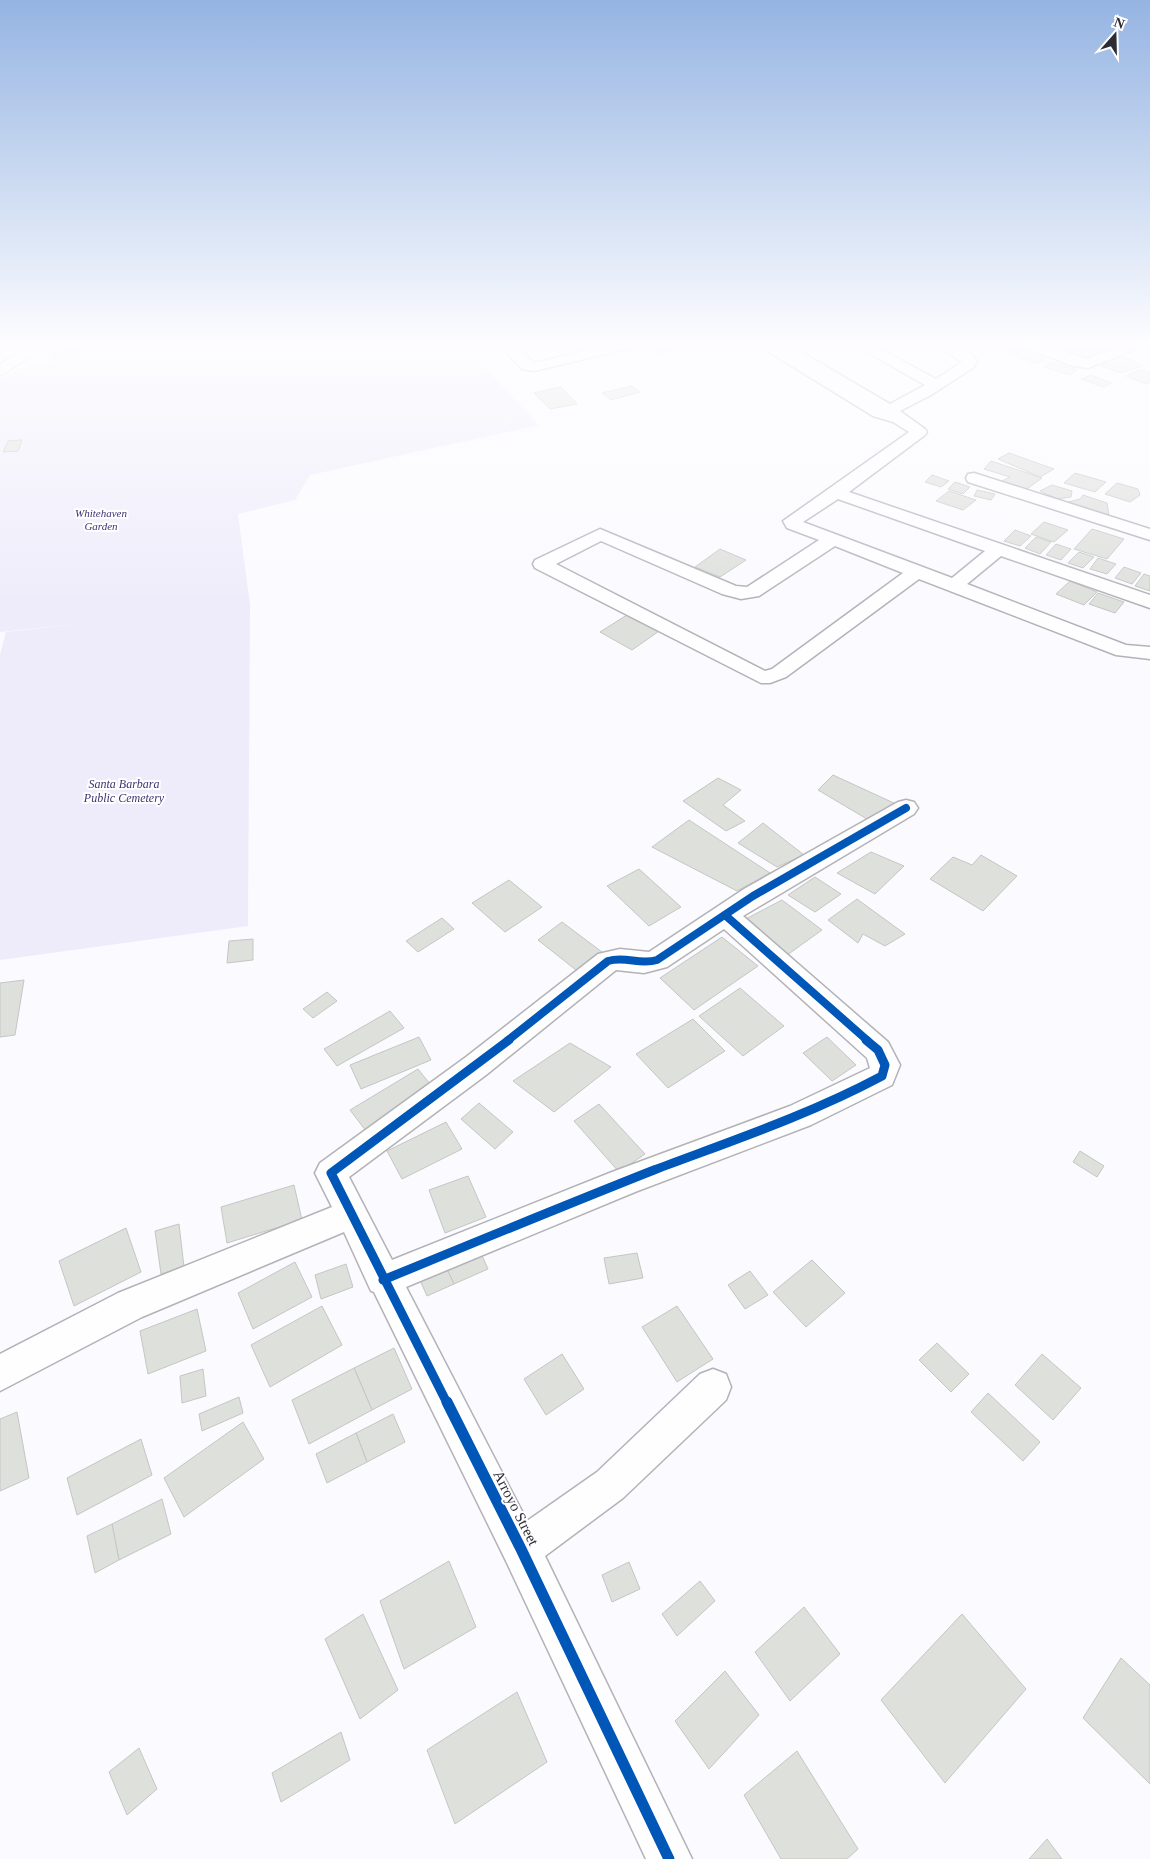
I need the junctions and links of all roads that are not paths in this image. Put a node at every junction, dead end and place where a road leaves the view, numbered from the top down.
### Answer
1 (918, 431) edge
2 (974, 478) dead end
3 (836, 493) junction
4 (1150, 535) edge
5 (832, 540) junction
6 (998, 550) junction
7 (916, 572) junction
8 (954, 586) junction
9 (1150, 602) edge
10 (1150, 653) edge
11 (906, 808) dead end
12 (725, 915) junction
13 (351, 1214) junction
14 (383, 1280) junction
15 (0, 1373) edge
16 (713, 1387) dead end
17 (521, 1549) junction
18 (669, 1859) edge

1 - 3 street
2 - 4 street
3 - 5 street
3 - 6 street
5 - 7 street
5 - 7 street
6 - 8 street
6 - 9 street
7 - 8 street
8 - 10 street
11 - 12 street
12 - 13 street, Arroyo Street
12 - 14 street
13 - 14 street, Arroyo Street
13 - 15 street
14 - 17 street, Arroyo Street
16 - 17 street
17 - 18 street, Arroyo Street

